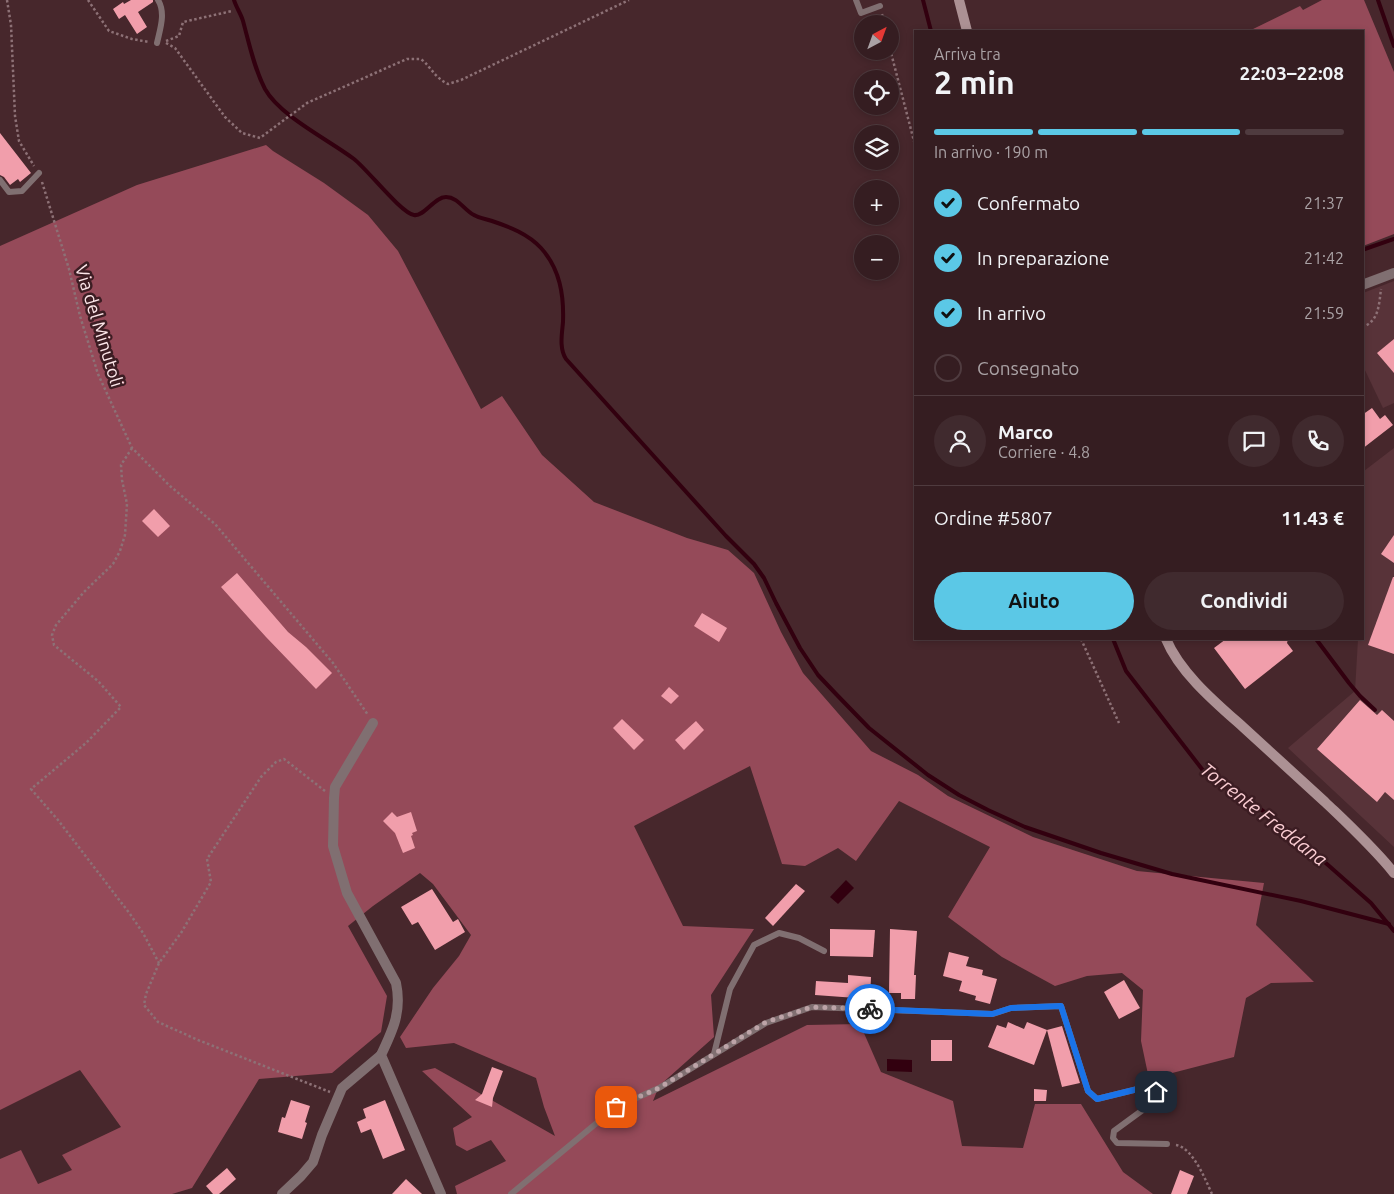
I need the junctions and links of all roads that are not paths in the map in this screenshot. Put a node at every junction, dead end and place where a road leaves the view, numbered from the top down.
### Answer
1 (158, 0) edge
2 (856, 0) edge
3 (958, 0) edge
4 (880, 6) dead end
5 (966, 30) edge
6 (156, 43) road end
7 (39, 173) road end
8 (0, 180) edge
9 (1394, 273) edge
10 (1364, 284) edge
11 (1166, 640) edge
12 (373, 723) road end
13 (1394, 873) edge
14 (824, 951) dead end
15 (381, 1054) junction
16 (714, 1054) junction
17 (1167, 1144) road end
18 (282, 1194) edge
19 (441, 1194) edge
20 (511, 1194) edge

1 - 6 lane
2 - 4 lane
3 - 5 main road
7 - 8 lane
9 - 10 street
11 - 13 main road
12 - 15 street
14 - 16 lane
15 - 18 street
15 - 19 street
16 - 17 lane
16 - 20 lane

